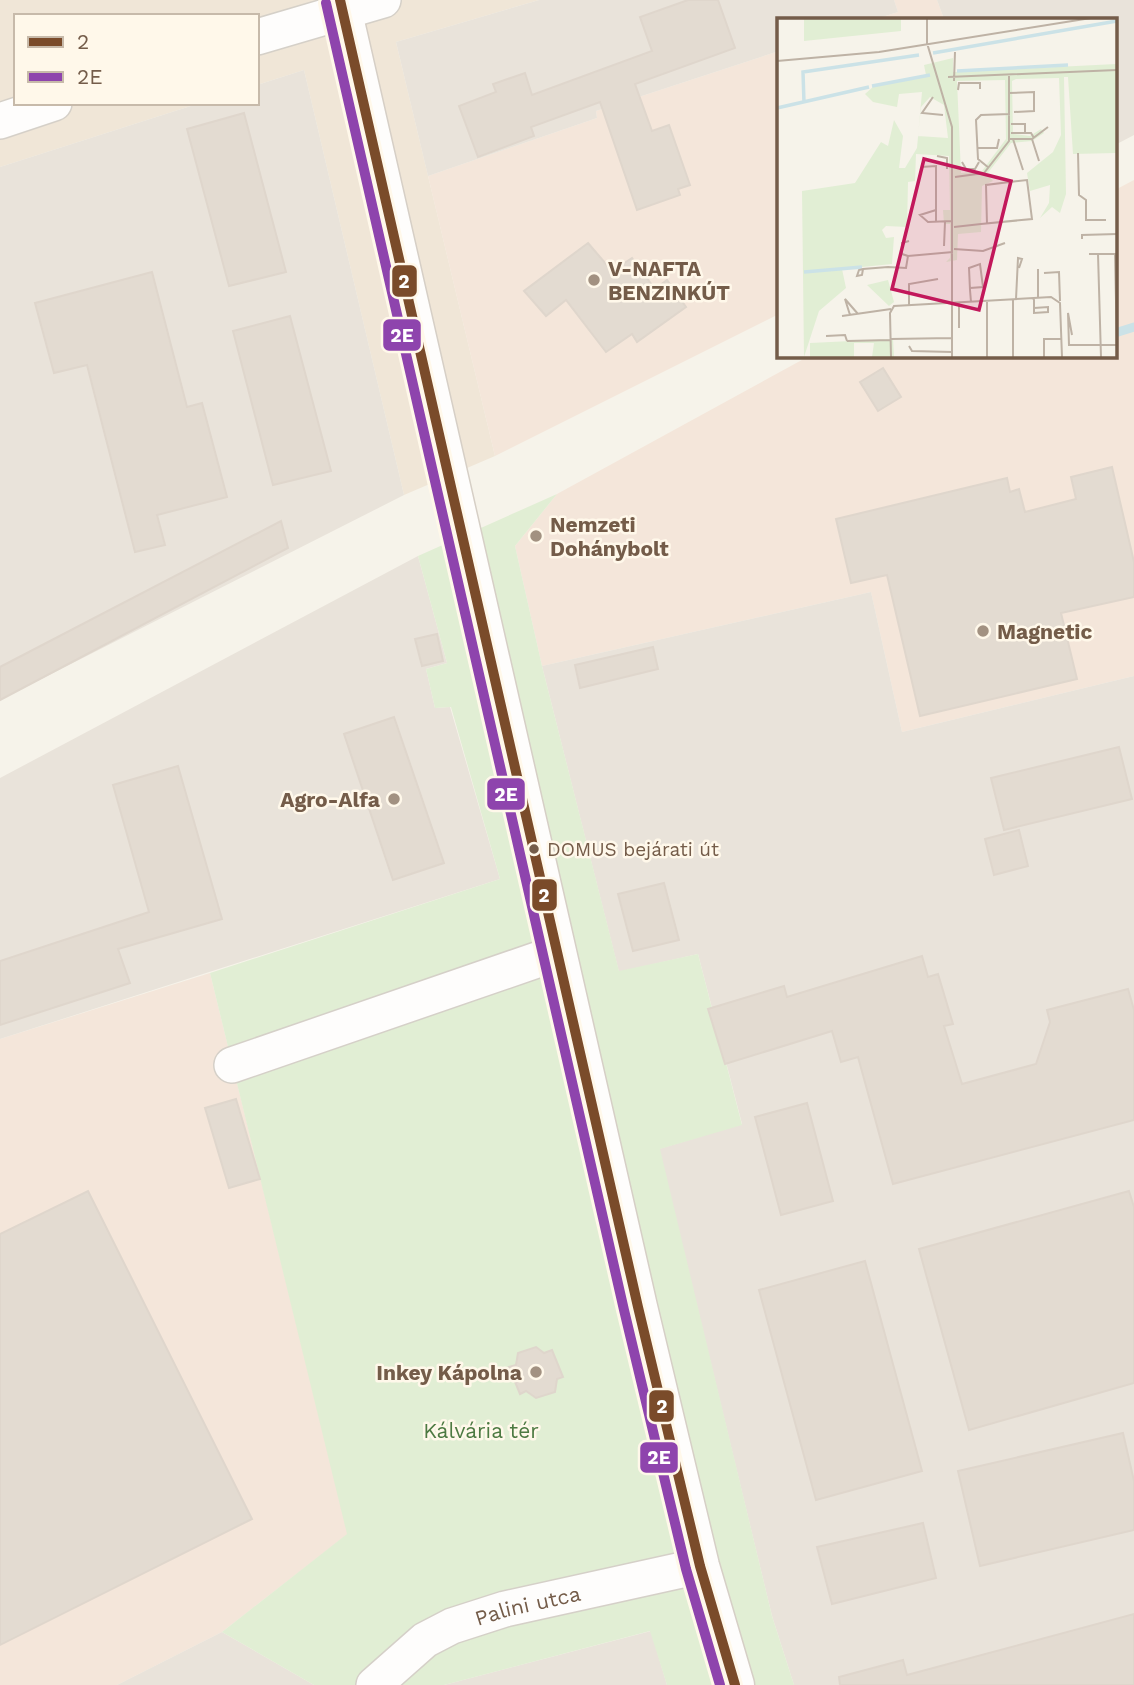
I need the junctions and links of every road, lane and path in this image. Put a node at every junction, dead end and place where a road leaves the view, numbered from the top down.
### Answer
1 (383, 0) edge
2 (342, 6) edge
3 (259, 36) edge
4 (48, 105) edge
5 (0, 121) edge
6 (557, 953) junction
7 (232, 1065) dead end
8 (700, 1566) junction
9 (374, 1685) edge
10 (735, 1685) edge

1 - 2 street
2 - 3 street
2 - 6 main road
4 - 5 street
6 - 7 street
6 - 8 main road
8 - 9 street, Palini utca
8 - 10 main road

